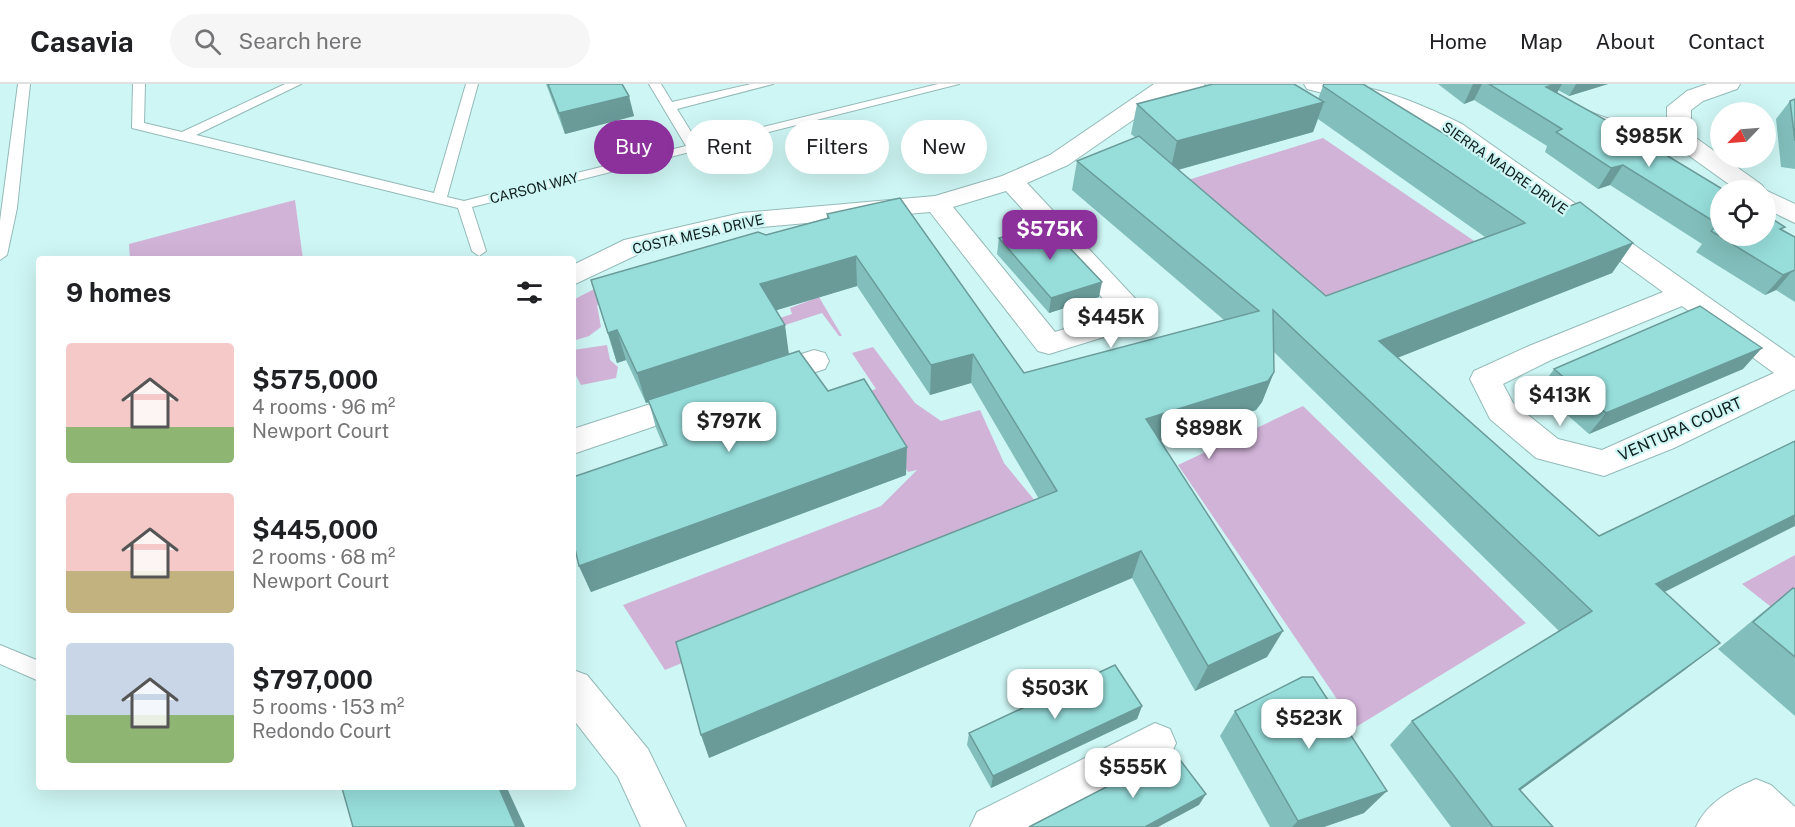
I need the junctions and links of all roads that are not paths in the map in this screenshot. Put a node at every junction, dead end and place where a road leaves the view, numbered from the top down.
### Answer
1 (24, 84) edge
2 (140, 84) edge
3 (296, 84) edge
4 (472, 84) edge
5 (655, 84) edge
6 (767, 84) edge
7 (953, 84) edge
8 (1194, 84) edge
9 (1315, 84) edge
10 (1729, 84) edge
11 (669, 107) junction
12 (1580, 110) edge
13 (773, 128) edge
14 (686, 135) edge
15 (184, 136) junction
16 (1686, 142) junction
17 (686, 150) edge
18 (1739, 180) edge
19 (1011, 181) junction
20 (440, 197) junction
21 (937, 204) junction
22 (1776, 204) edge
23 (464, 205) junction
24 (1795, 215) edge
25 (479, 251) dead end
26 (0, 255) edge
27 (576, 275) edge
28 (1683, 295) junction
29 (814, 361) dead end
30 (1795, 374) edge
31 (576, 441) edge
32 (0, 654) edge
33 (36, 670) edge
34 (576, 692) edge
35 (1155, 743) dead end
36 (664, 827) edge
37 (992, 827) edge
38 (1718, 827) edge
39 (1785, 827) edge

1 - 26 lane
2 - 15 lane
3 - 15 lane
4 - 20 lane
5 - 11 lane
6 - 11 lane
7 - 13 lane, CARSON WAY
8 - 19 street, COSTA MESA DRIVE
9 - 28 street, SIERRA MADRE DRIVE
10 - 16 street
11 - 14 lane
12 - 16 lane
15 - 20 lane
16 - 18 street
17 - 23 lane, CARSON WAY
19 - 21 street, COSTA MESA DRIVE
19 - 21 street
20 - 23 lane
21 - 27 street, COSTA MESA DRIVE
22 - 24 street
23 - 25 lane
28 - 30 street, SIERRA MADRE DRIVE
28 - 30 street, VENTURA COURT
29 - 31 street
32 - 33 lane
34 - 36 street
35 - 37 street
38 - 39 street

